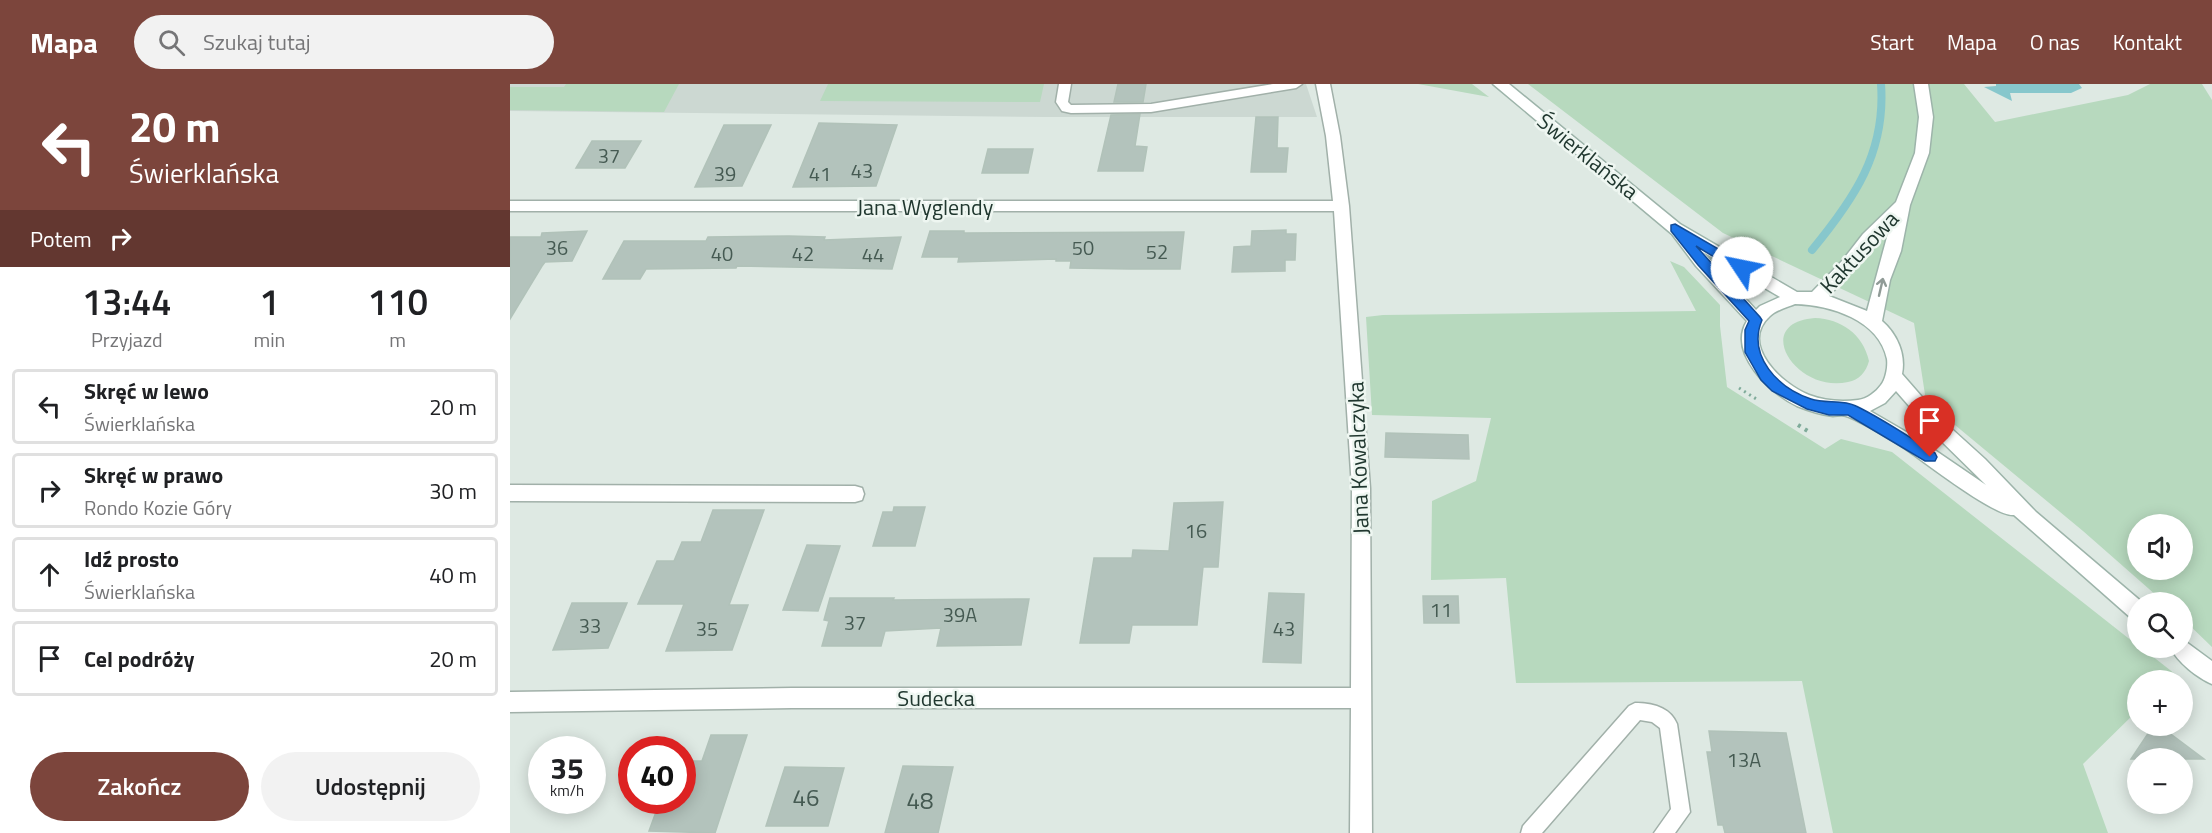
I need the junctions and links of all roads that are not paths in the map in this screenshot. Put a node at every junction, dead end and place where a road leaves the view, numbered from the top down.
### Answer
1 (1065, 84) edge
2 (1296, 84) edge
3 (1323, 84) edge
4 (1500, 84) edge
5 (1921, 84) edge
6 (510, 206) edge
7 (1341, 206) junction
8 (1902, 206) junction
9 (1675, 228) junction
10 (1794, 298) junction
11 (1817, 298) junction
12 (1756, 320) junction
13 (1873, 324) junction
14 (1894, 376) junction
15 (1850, 409) junction
16 (510, 493) edge
17 (855, 494) dead end
18 (2029, 518) junction
19 (2127, 602) edge
20 (2193, 658) edge
21 (2212, 674) edge
22 (1362, 698) junction
23 (510, 702) edge
24 (1361, 833) edge
25 (1530, 833) edge
26 (1663, 833) edge

1 - 2 lane
3 - 7 street, Jana Kowalczyka
4 - 9 street, Świerklańska
5 - 8 street, Kaktusowa
6 - 7 street, Jana Wyglendy
7 - 22 street, Jana Kowalczyka
8 - 11 street, Kaktusowa
13 -> 8 street, Kaktusowa
9 - 10 street, Świerklańska
9 - 12 street, Świerklańska
10 - 11 street
10 - 12 street
11 - 13 street
12 - 15 street
13 - 14 street
14 - 15 street
14 - 18 street
15 - 18 street
16 - 17 street
18 - 19 street
20 - 21 street
22 - 23 street, Sudecka
22 - 24 street, Jana Kowalczyka
25 - 26 lane

